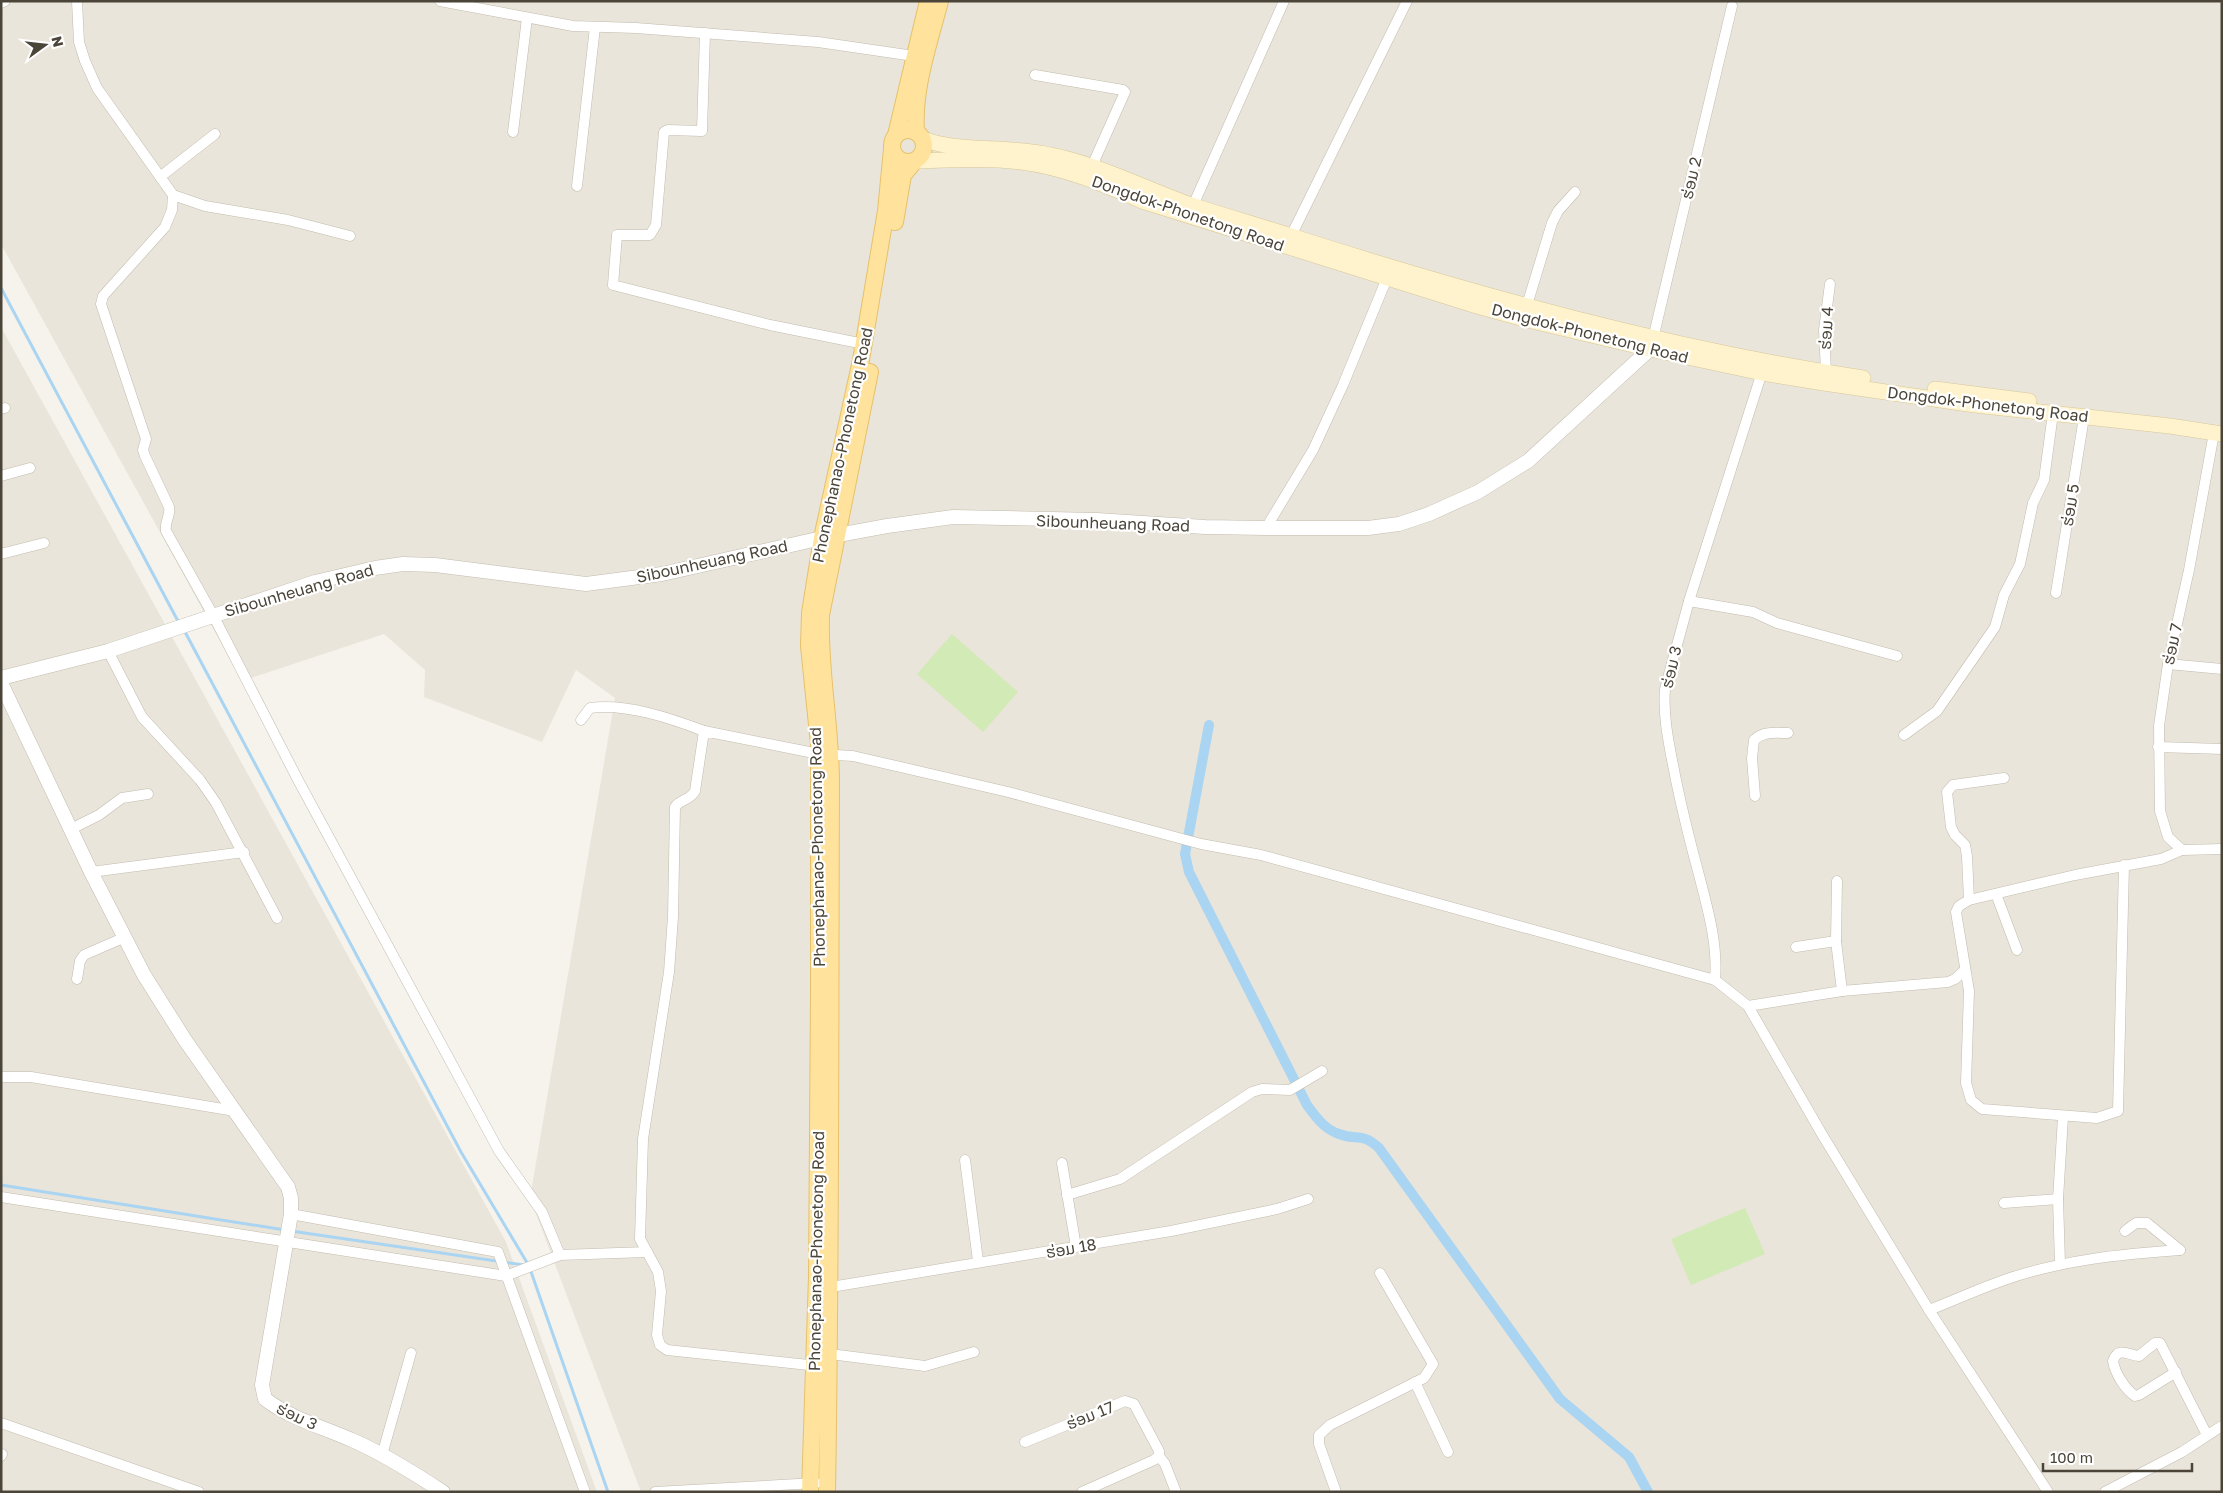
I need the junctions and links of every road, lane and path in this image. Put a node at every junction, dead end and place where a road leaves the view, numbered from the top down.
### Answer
1 (5, 1) edge
2 (77, 1) edge
3 (440, 1) edge
4 (928, 1) edge
5 (940, 1) edge
6 (1284, 1) edge
7 (1407, 1) edge
8 (1, 3) edge
9 (498, 6) edge
10 (1732, 6) dead end
11 (527, 18) junction
12 (595, 27) junction
13 (705, 33) junction
14 (914, 56) junction
15 (1035, 75) dead end
16 (513, 132) dead end
17 (215, 134) dead end
18 (920, 135) junction
19 (894, 142) junction
20 (978, 154) junction
21 (915, 161) junction
22 (1092, 166) junction
23 (160, 177) junction
24 (577, 186) dead end
25 (1575, 192) dead end
26 (174, 195) junction
27 (1191, 210) junction
28 (350, 236) dead end
29 (1289, 241) junction
30 (1387, 278) junction
31 (1830, 284) dead end
32 (1527, 305) junction
33 (864, 344) junction
34 (1652, 344) junction
35 (866, 362) junction
36 (1763, 367) junction
37 (1826, 372) junction
38 (2054, 413) junction
39 (2084, 417) junction
40 (2219, 431) edge
41 (30, 468) dead end
42 (1, 476) edge
43 (1266, 528) junction
44 (830, 536) junction
45 (44, 543) dead end
46 (1, 554) edge
47 (2056, 593) dead end
48 (1689, 601) junction
49 (208, 617) junction
50 (108, 651) junction
51 (1897, 656) dead end
52 (2168, 664) junction
53 (2222, 669) edge
54 (1, 678) edge
55 (1, 683) edge
56 (581, 720) dead end
57 (704, 731) junction
58 (1788, 733) dead end
59 (1904, 735) dead end
60 (2158, 747) junction
61 (2222, 749) edge
62 (825, 754) junction
63 (2004, 778) dead end
64 (148, 794) dead end
65 (1755, 796) dead end
66 (72, 829) junction
67 (2222, 849) edge
68 (2182, 850) junction
69 (244, 852) junction
70 (2124, 865) junction
71 (91, 872) junction
72 (1837, 882) dead end
73 (1996, 894) junction
74 (1969, 900) junction
75 (277, 918) dead end
76 (123, 938) junction
77 (1836, 941) junction
78 (1796, 946) dead end
79 (2017, 950) dead end
80 (1965, 970) junction
81 (77, 979) dead end
82 (1715, 980) junction
83 (1842, 991) junction
84 (1748, 1006) junction
85 (1322, 1071) dead end
86 (1, 1078) edge
87 (235, 1111) junction
88 (2063, 1117) junction
89 (965, 1160) dead end
90 (1062, 1163) dead end
91 (1067, 1195) junction
92 (1, 1197) edge
93 (1308, 1199) dead end
94 (2058, 1199) junction
95 (2004, 1203) dead end
96 (291, 1215) junction
97 (2125, 1231) dead end
98 (288, 1240) junction
99 (1076, 1247) junction
100 (647, 1252) junction
101 (558, 1256) junction
102 (978, 1261) junction
103 (2060, 1264) junction
104 (508, 1272) junction
105 (1380, 1272) dead end
106 (831, 1287) junction
107 (1929, 1310) junction
108 (974, 1352) dead end
109 (411, 1353) dead end
110 (825, 1362) junction
111 (2176, 1372) junction
112 (1415, 1382) junction
113 (1, 1423) edge
114 (2222, 1426) edge
115 (2207, 1435) junction
116 (1025, 1442) dead end
117 (1448, 1452) dead end
118 (382, 1455) junction
119 (1159, 1456) junction
120 (810, 1487) edge
121 (827, 1488) edge
122 (199, 1492) edge
123 (443, 1492) edge
124 (585, 1492) edge
125 (655, 1492) edge
126 (1082, 1492) edge
127 (1176, 1492) edge
128 (1336, 1492) edge
129 (2048, 1492) edge
130 (2105, 1492) edge

1 - 8 street
2 - 23 street
3 - 9 street
4 - 14 main road, Phonephanao-Phonetong Road
5 - 18 main road
6 - 27 street
7 - 29 street
9 - 11 street
10 - 34 street, ຮ່ອມ 2
11 - 12 street
11 - 16 street
12 - 13 street
12 - 24 street
13 - 14 street
13 - 33 street
14 - 19 main road, Phonephanao-Phonetong Road
15 - 22 street
17 - 23 street
18 - 19 main road
18 - 20 main road
18 - 21 main road
19 - 21 main road
19 - 33 main road, Phonephanao-Phonetong Road
20 - 21 main road
20 - 22 main road, Dongdok-Phonetong Road
20 - 27 main road, Dongdok-Phonetong Road
21 - 35 main road, Phonephanao-Phonetong Road
22 - 27 main road, Dongdok-Phonetong Road
23 - 26 street
25 - 32 street
26 - 28 street
26 - 49 street
27 - 29 main road, Dongdok-Phonetong Road
29 - 30 main road, Dongdok-Phonetong Road
29 - 32 main road, Dongdok-Phonetong Road
30 - 34 main road, Dongdok-Phonetong Road
30 - 43 street
31 - 37 street, ຮ່ອມ 4
32 - 34 main road, Dongdok-Phonetong Road
33 - 35 main road, Phonephanao-Phonetong Road
34 - 36 main road, Dongdok-Phonetong Road
34 - 43 street, Sibounheuang Road
35 - 44 main road, Phonephanao-Phonetong Road
36 - 37 main road, Dongdok-Phonetong Road
36 - 38 main road, Dongdok-Phonetong Road
36 - 48 street, ຮ່ອມ 3
37 - 40 main road, Dongdok-Phonetong Road
38 - 39 main road, Dongdok-Phonetong Road
38 - 59 street
39 - 40 main road, Dongdok-Phonetong Road
39 - 47 street, ຮ່ອມ 5
40 - 52 street, ຮ່ອມ 7
41 - 42 street
43 - 44 street, Sibounheuang Road
44 - 49 street, Sibounheuang Road
44 - 62 main road, Phonephanao-Phonetong Road
45 - 46 street
48 - 51 street
48 - 82 street, ຮ່ອມ 3
49 - 50 street, Sibounheuang Road
49 - 101 street
50 - 54 street, Sibounheuang Road
50 - 69 street
52 - 53 street
52 - 60 street, ຮ່ອມ 7
55 - 66 street, ຮ່ອມ 3
56 - 57 street
57 - 62 street
57 - 100 street
58 - 65 street
60 - 61 street
60 - 68 street, ຮ່ອມ 7
62 - 82 street
62 - 106 main road, Phonephanao-Phonetong Road
62 - 110 main road, Phonephanao-Phonetong Road
63 - 74 street
64 - 66 street
66 - 71 street, ຮ່ອມ 3
67 - 68 street
68 - 70 street
69 - 71 street
69 - 75 street
70 - 73 street
70 - 88 street
71 - 76 street, ຮ່ອມ 3
72 - 77 street
73 - 74 street
73 - 79 street
74 - 80 street
76 - 81 street
76 - 87 street, ຮ່ອມ 3
77 - 78 street
77 - 83 street
80 - 83 street
80 - 88 street
82 - 84 street
83 - 84 street
84 - 107 street
85 - 91 street
86 - 87 street
87 - 96 street, ຮ່ອມ 3
88 - 94 street
89 - 102 street
90 - 91 street
91 - 99 street
92 - 98 street
93 - 99 street, ຮ່ອມ 18
94 - 95 street
94 - 103 street
96 - 98 street, ຮ່ອມ 3
96 - 104 street
97 - 103 street
98 - 104 street
98 - 118 street, ຮ່ອມ 3
99 - 102 street, ຮ່ອມ 18
100 - 101 street
100 - 110 street
101 - 104 street
102 - 106 street, ຮ່ອມ 18
103 - 107 street
104 - 124 street
105 - 112 street
106 - 110 main road, Phonephanao-Phonetong Road
107 - 129 street
108 - 110 street
109 - 118 street
110 - 120 main road, Phonephanao-Phonetong Road
110 - 121 main road, Phonephanao-Phonetong Road
111 - 111 street
111 - 115 street
112 - 117 street
112 - 128 street
113 - 122 street
114 - 115 street
115 - 130 street
116 - 119 street, ຮ່ອມ 17
118 - 123 street, ຮ່ອມ 3
119 - 126 street
119 - 127 street
120 - 121 street
120 - 125 street

